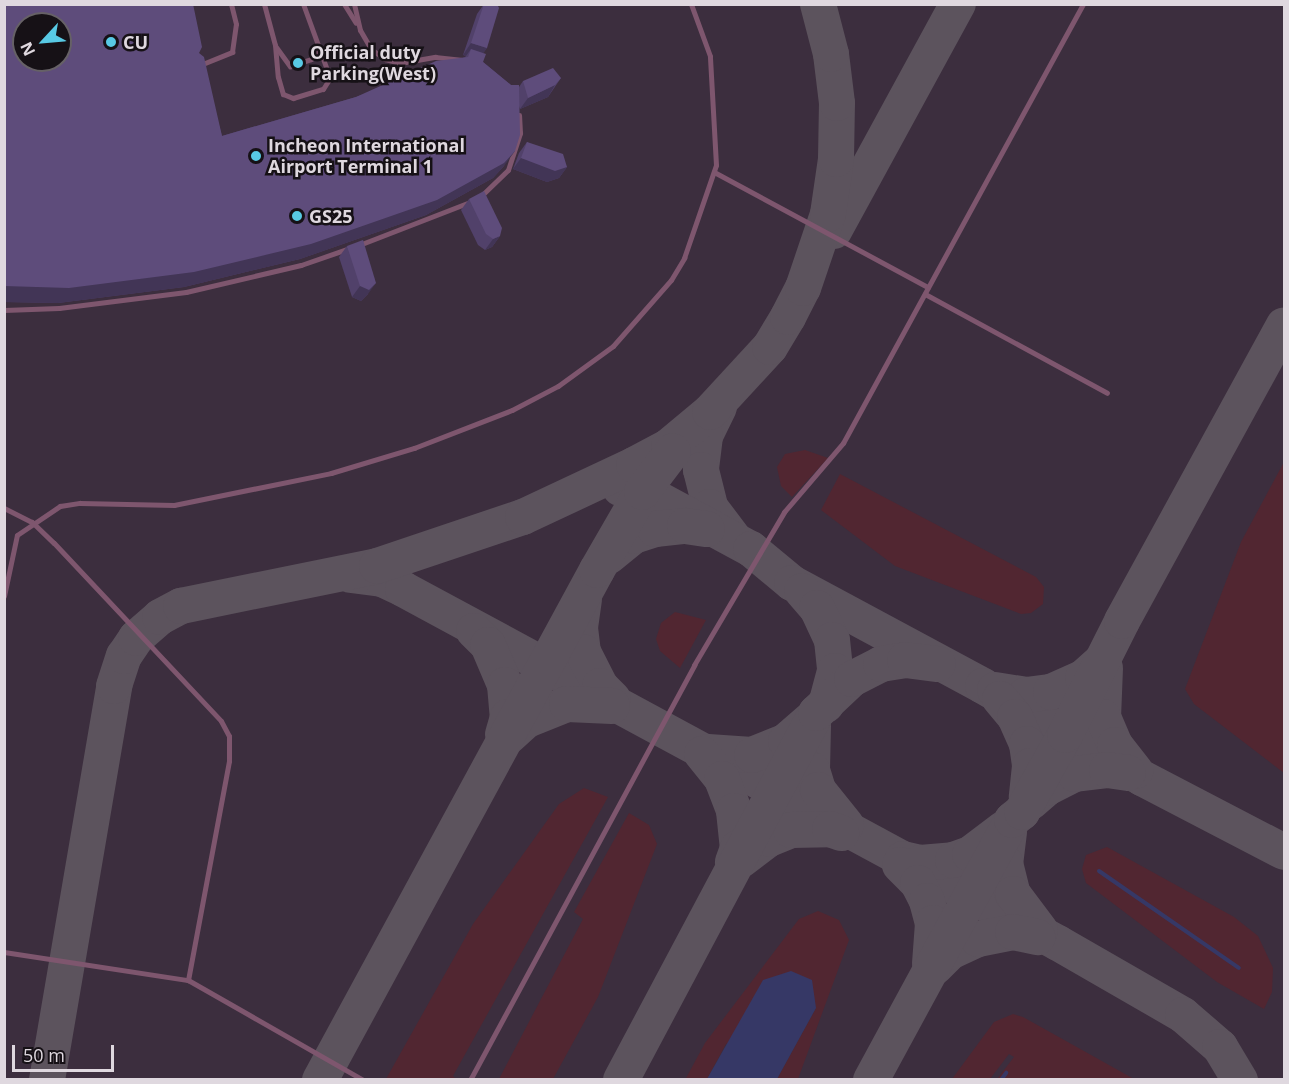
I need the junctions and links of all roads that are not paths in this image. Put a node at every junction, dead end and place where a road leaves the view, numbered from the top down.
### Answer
1 (231, 4) edge
2 (264, 4) edge
3 (303, 4) edge
4 (344, 4) edge
5 (354, 4) edge
6 (691, 4) edge
7 (1083, 4) edge
8 (360, 30) junction
9 (275, 45) junction
10 (318, 48) junction
11 (474, 63) edge
12 (193, 67) edge
13 (516, 107) edge
14 (714, 171) junction
15 (928, 287) junction
16 (925, 294) junction
17 (4, 310) edge
18 (1107, 393) dead end
19 (4, 508) edge
20 (32, 522) junction
21 (4, 596) edge
22 (4, 952) edge
23 (188, 980) junction
24 (363, 1080) edge
25 (470, 1080) edge

1 - 12 lane
2 - 9 lane
3 - 10 lane
4 - 8 lane
5 - 8 lane
6 - 14 lane
7 - 15 lane
8 - 11 lane
9 - 10 lane
9 - 10 lane
13 - 17 lane
14 - 15 lane
14 - 20 lane
15 - 16 lane
16 - 18 lane
16 - 25 lane
19 - 20 lane
20 - 21 lane
20 - 23 lane
22 - 23 lane
23 - 24 lane

